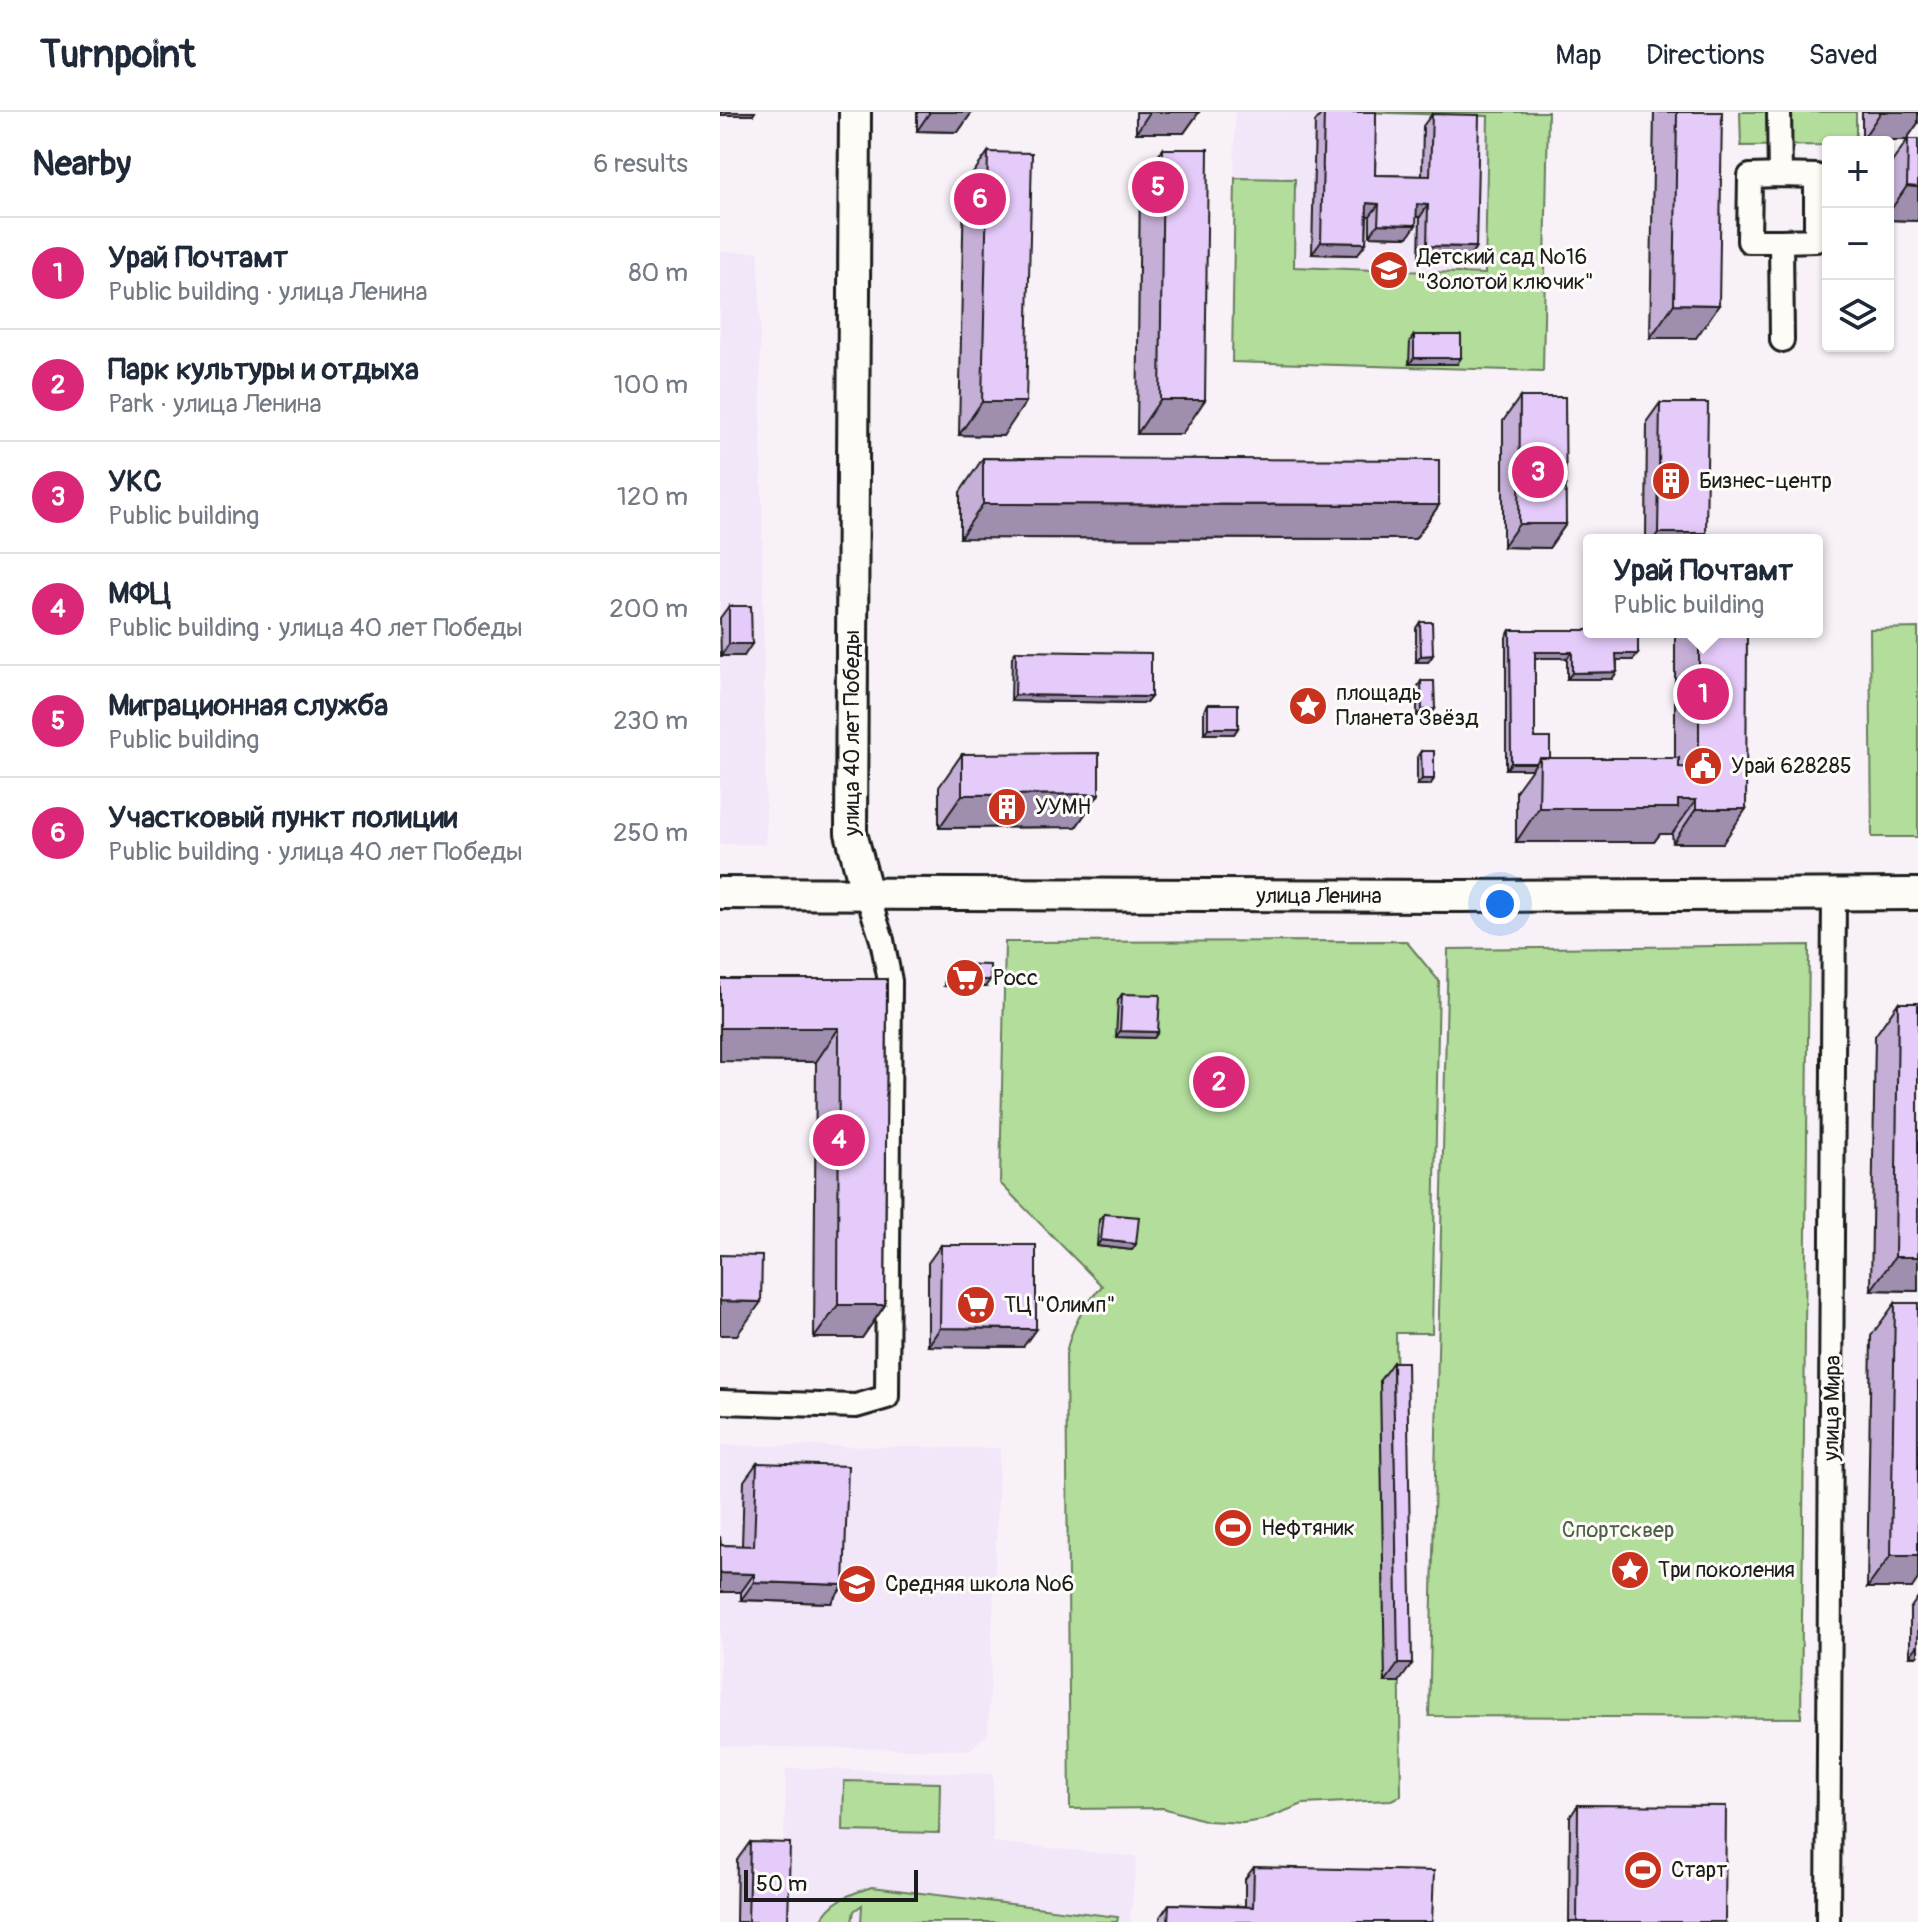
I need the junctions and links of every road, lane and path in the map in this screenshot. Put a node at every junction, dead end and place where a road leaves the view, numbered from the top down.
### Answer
1 (855, 112) edge
2 (1779, 112) edge
3 (1780, 175) junction
4 (1781, 241) junction
5 (1782, 340) dead end
6 (720, 893) edge
7 (867, 894) junction
8 (1834, 894) junction
9 (1918, 894) edge
10 (720, 1402) edge
11 (1828, 1922) edge

1 - 7 main road, улица 40 лет Победы
2 - 3 street
3 - 4 street
3 - 4 street
4 - 5 street
6 - 7 main road, улица Ленина
7 - 8 main road, улица Ленина
7 - 10 street, улица 40 лет Победы
8 - 9 main road, улица Ленина
8 - 11 street, улица Мира

